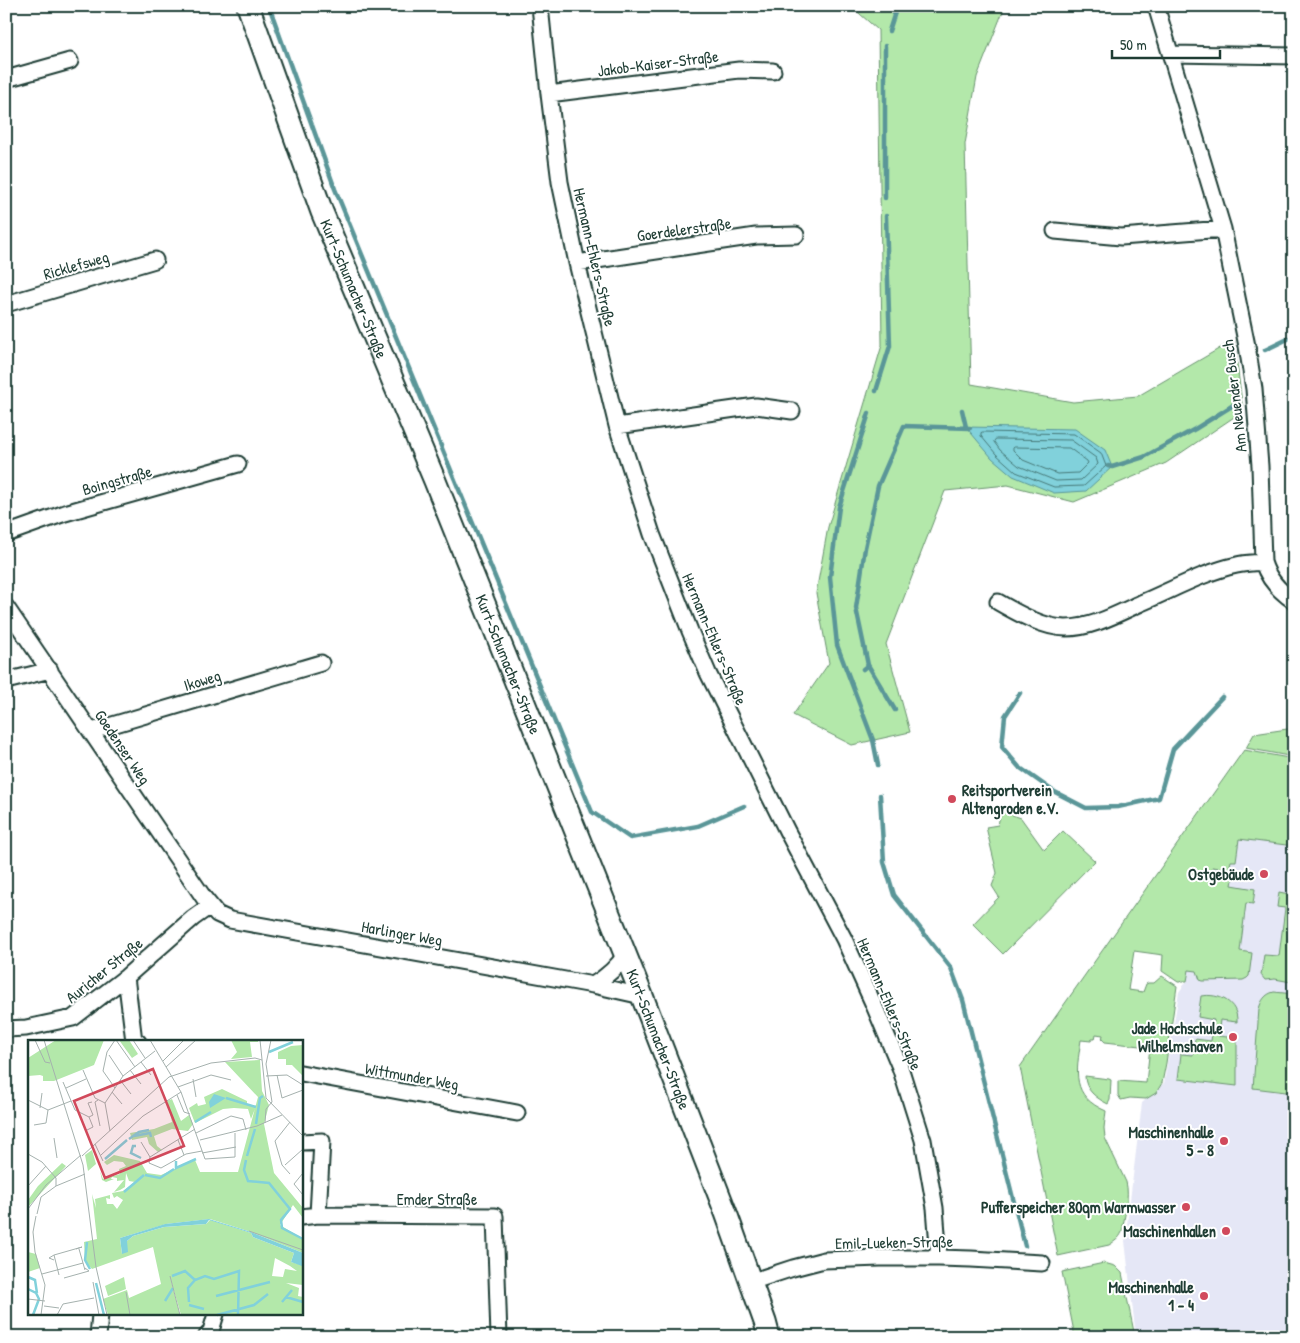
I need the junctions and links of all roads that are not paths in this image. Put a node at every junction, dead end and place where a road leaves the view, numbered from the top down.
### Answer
1 (248, 6) edge
2 (540, 6) edge
3 (1156, 6) edge
4 (1171, 54) junction
5 (1294, 56) edge
6 (70, 61) dead end
7 (773, 71) dead end
8 (6, 79) edge
9 (549, 94) junction
10 (1222, 228) junction
11 (1055, 231) dead end
12 (796, 235) dead end
13 (155, 260) dead end
14 (577, 263) junction
15 (6, 304) edge
16 (792, 411) dead end
17 (617, 426) junction
18 (238, 464) dead end
19 (6, 534) edge
20 (1263, 562) junction
21 (1294, 601) edge
22 (998, 602) dead end
23 (6, 607) edge
24 (321, 663) dead end
25 (50, 670) junction
26 (6, 681) edge
27 (92, 731) junction
28 (210, 906) junction
29 (625, 955) junction
30 (126, 978) junction
31 (593, 985) junction
32 (642, 996) junction
33 (6, 1029) edge
34 (134, 1040) edge
35 (302, 1073) edge
36 (517, 1113) dead end
37 (302, 1142) edge
38 (318, 1215) junction
39 (302, 1216) edge
40 (939, 1258) junction
41 (1042, 1264) dead end
42 (750, 1282) junction
43 (100, 1316) edge
44 (215, 1316) edge
45 (769, 1332) edge
46 (98, 1337) edge
47 (206, 1337) edge
48 (499, 1337) edge

1 - 29 street, Kurt-Schumacher-Straße
2 - 9 street, Hermann-Ehlers-Straße
3 - 4 street, Am Neuender Busch
4 - 5 street
4 - 10 street, Am Neuender Busch
6 - 8 street
7 - 9 street, Jakob-Kaiser-Straße
9 - 14 street, Hermann-Ehlers-Straße
10 - 11 street
10 - 20 street, Am Neuender Busch
12 - 14 street, Goerdelerstraße
13 - 15 street, Ricklefsweg
14 - 17 street, Hermann-Ehlers-Straße
16 - 17 street
17 - 40 street, Hermann-Ehlers-Straße
18 - 19 street, Boingstraße
20 - 21 street, Am Neuender Busch
20 - 22 street
23 - 25 street, Goedenser Weg
24 - 27 street, Ikoweg
25 - 26 street
25 - 27 street, Goedenser Weg
27 - 28 street, Goedenser Weg
28 - 30 street, Auricher Straße
28 - 31 street, Harlinger Weg
29 - 31 street
29 - 32 street, Kurt-Schumacher-Straße
30 - 33 street, Auricher Straße
30 - 34 street
31 - 32 street, Harlinger Weg
32 - 42 street, Kurt-Schumacher-Straße
35 - 36 street, Wittmunder Weg
37 - 38 street
38 - 39 street, Emder Straße
38 - 48 street, Emder Straße
40 - 41 street, Emil-Lueken-Straße
40 - 42 street, Emil-Lueken-Straße
42 - 45 street, Kurt-Schumacher-Straße
43 - 46 street
44 - 47 street

